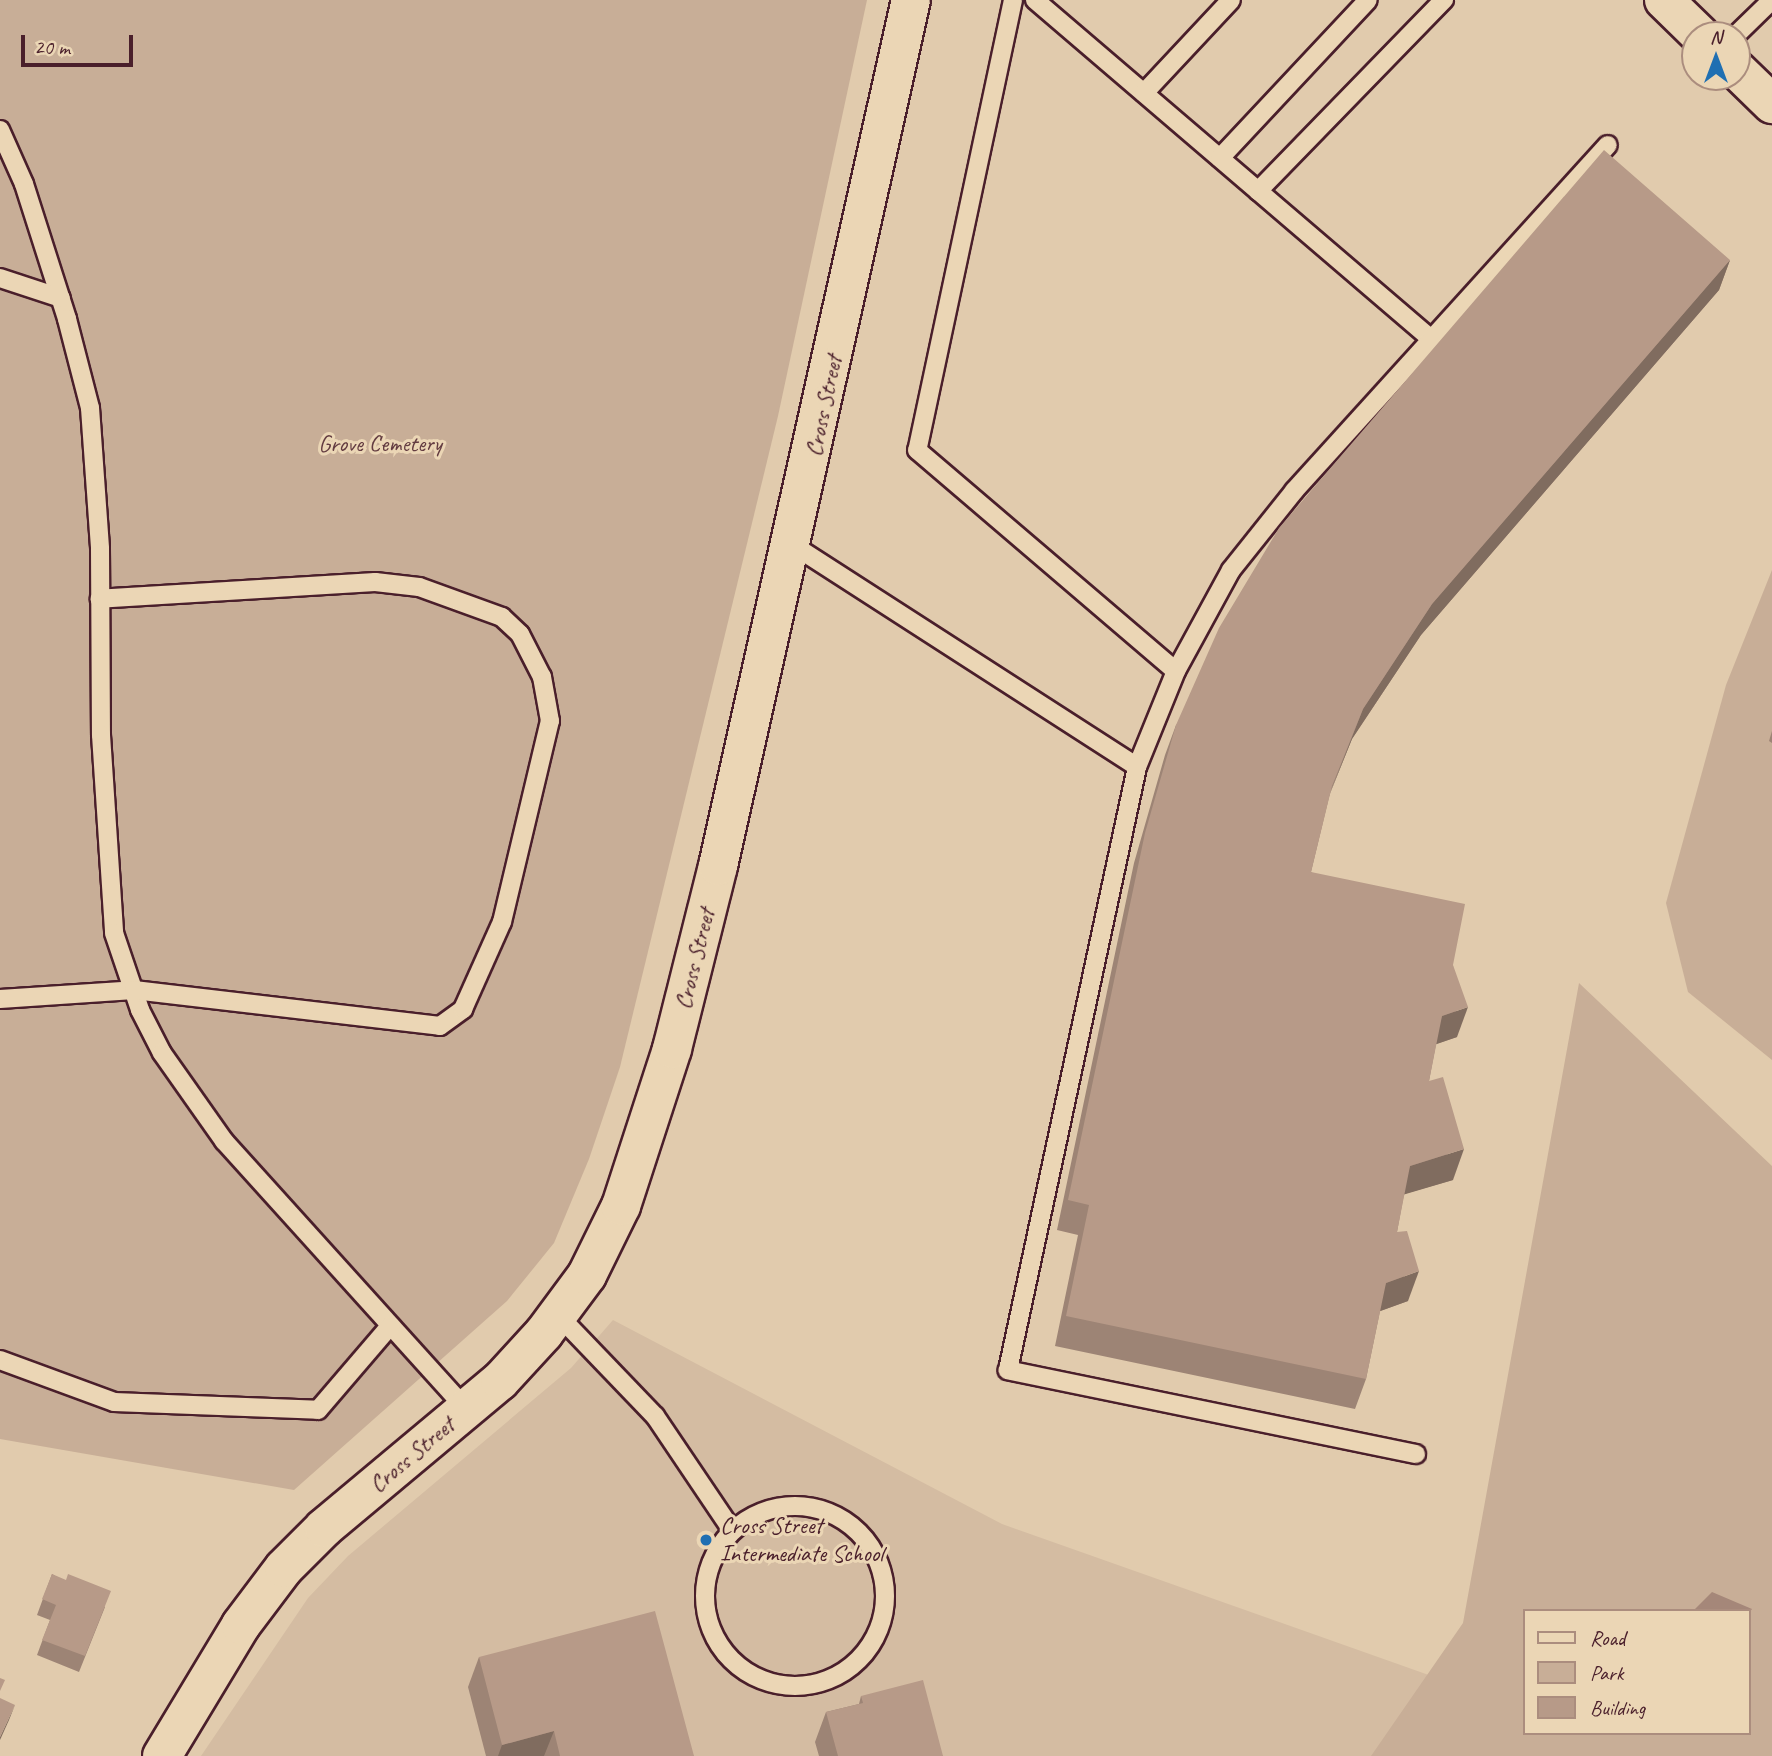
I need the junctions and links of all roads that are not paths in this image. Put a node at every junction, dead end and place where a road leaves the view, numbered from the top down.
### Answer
1 (911, 0) edge
2 (1013, 0) edge
3 (1035, 0) edge
4 (1231, 0) edge
5 (1368, 0) edge
6 (1444, 0) edge
7 (1664, 0) edge
8 (1772, 1) edge
9 (1686, 21) edge
10 (1751, 21) edge
11 (1751, 84) edge
12 (1144, 93) junction
13 (1772, 104) edge
14 (0, 130) edge
15 (1608, 145) dead end
16 (1220, 158) junction
17 (1258, 191) junction
18 (0, 278) edge
19 (61, 299) junction
20 (1430, 338) junction
21 (793, 545) junction
22 (100, 599) junction
23 (1176, 671) junction
24 (1137, 767) junction
25 (134, 990) junction
26 (0, 999) edge
27 (558, 1315) junction
28 (390, 1326) junction
29 (0, 1360) edge
30 (467, 1410) junction
31 (1416, 1454) dead end
32 (732, 1530) junction
33 (162, 1756) edge

1 - 21 street, Cross Street
2 - 23 lane
3 - 12 lane
4 - 12 lane
5 - 16 lane
6 - 17 lane
7 - 9 street
8 - 10 lane
11 - 13 street
12 - 16 lane
14 - 19 lane
15 - 20 lane
16 - 17 lane
17 - 20 lane
18 - 19 lane
19 - 22 lane
20 - 23 lane
21 - 24 lane
21 - 27 street, Cross Street
22 - 25 lane
22 - 25 lane
23 - 24 lane
24 - 31 lane
25 - 26 lane
25 - 28 lane
27 - 30 street, Cross Street
27 - 32 lane
28 - 29 lane
28 - 30 lane
30 - 33 street, Cross Street
32 - 32 lane

